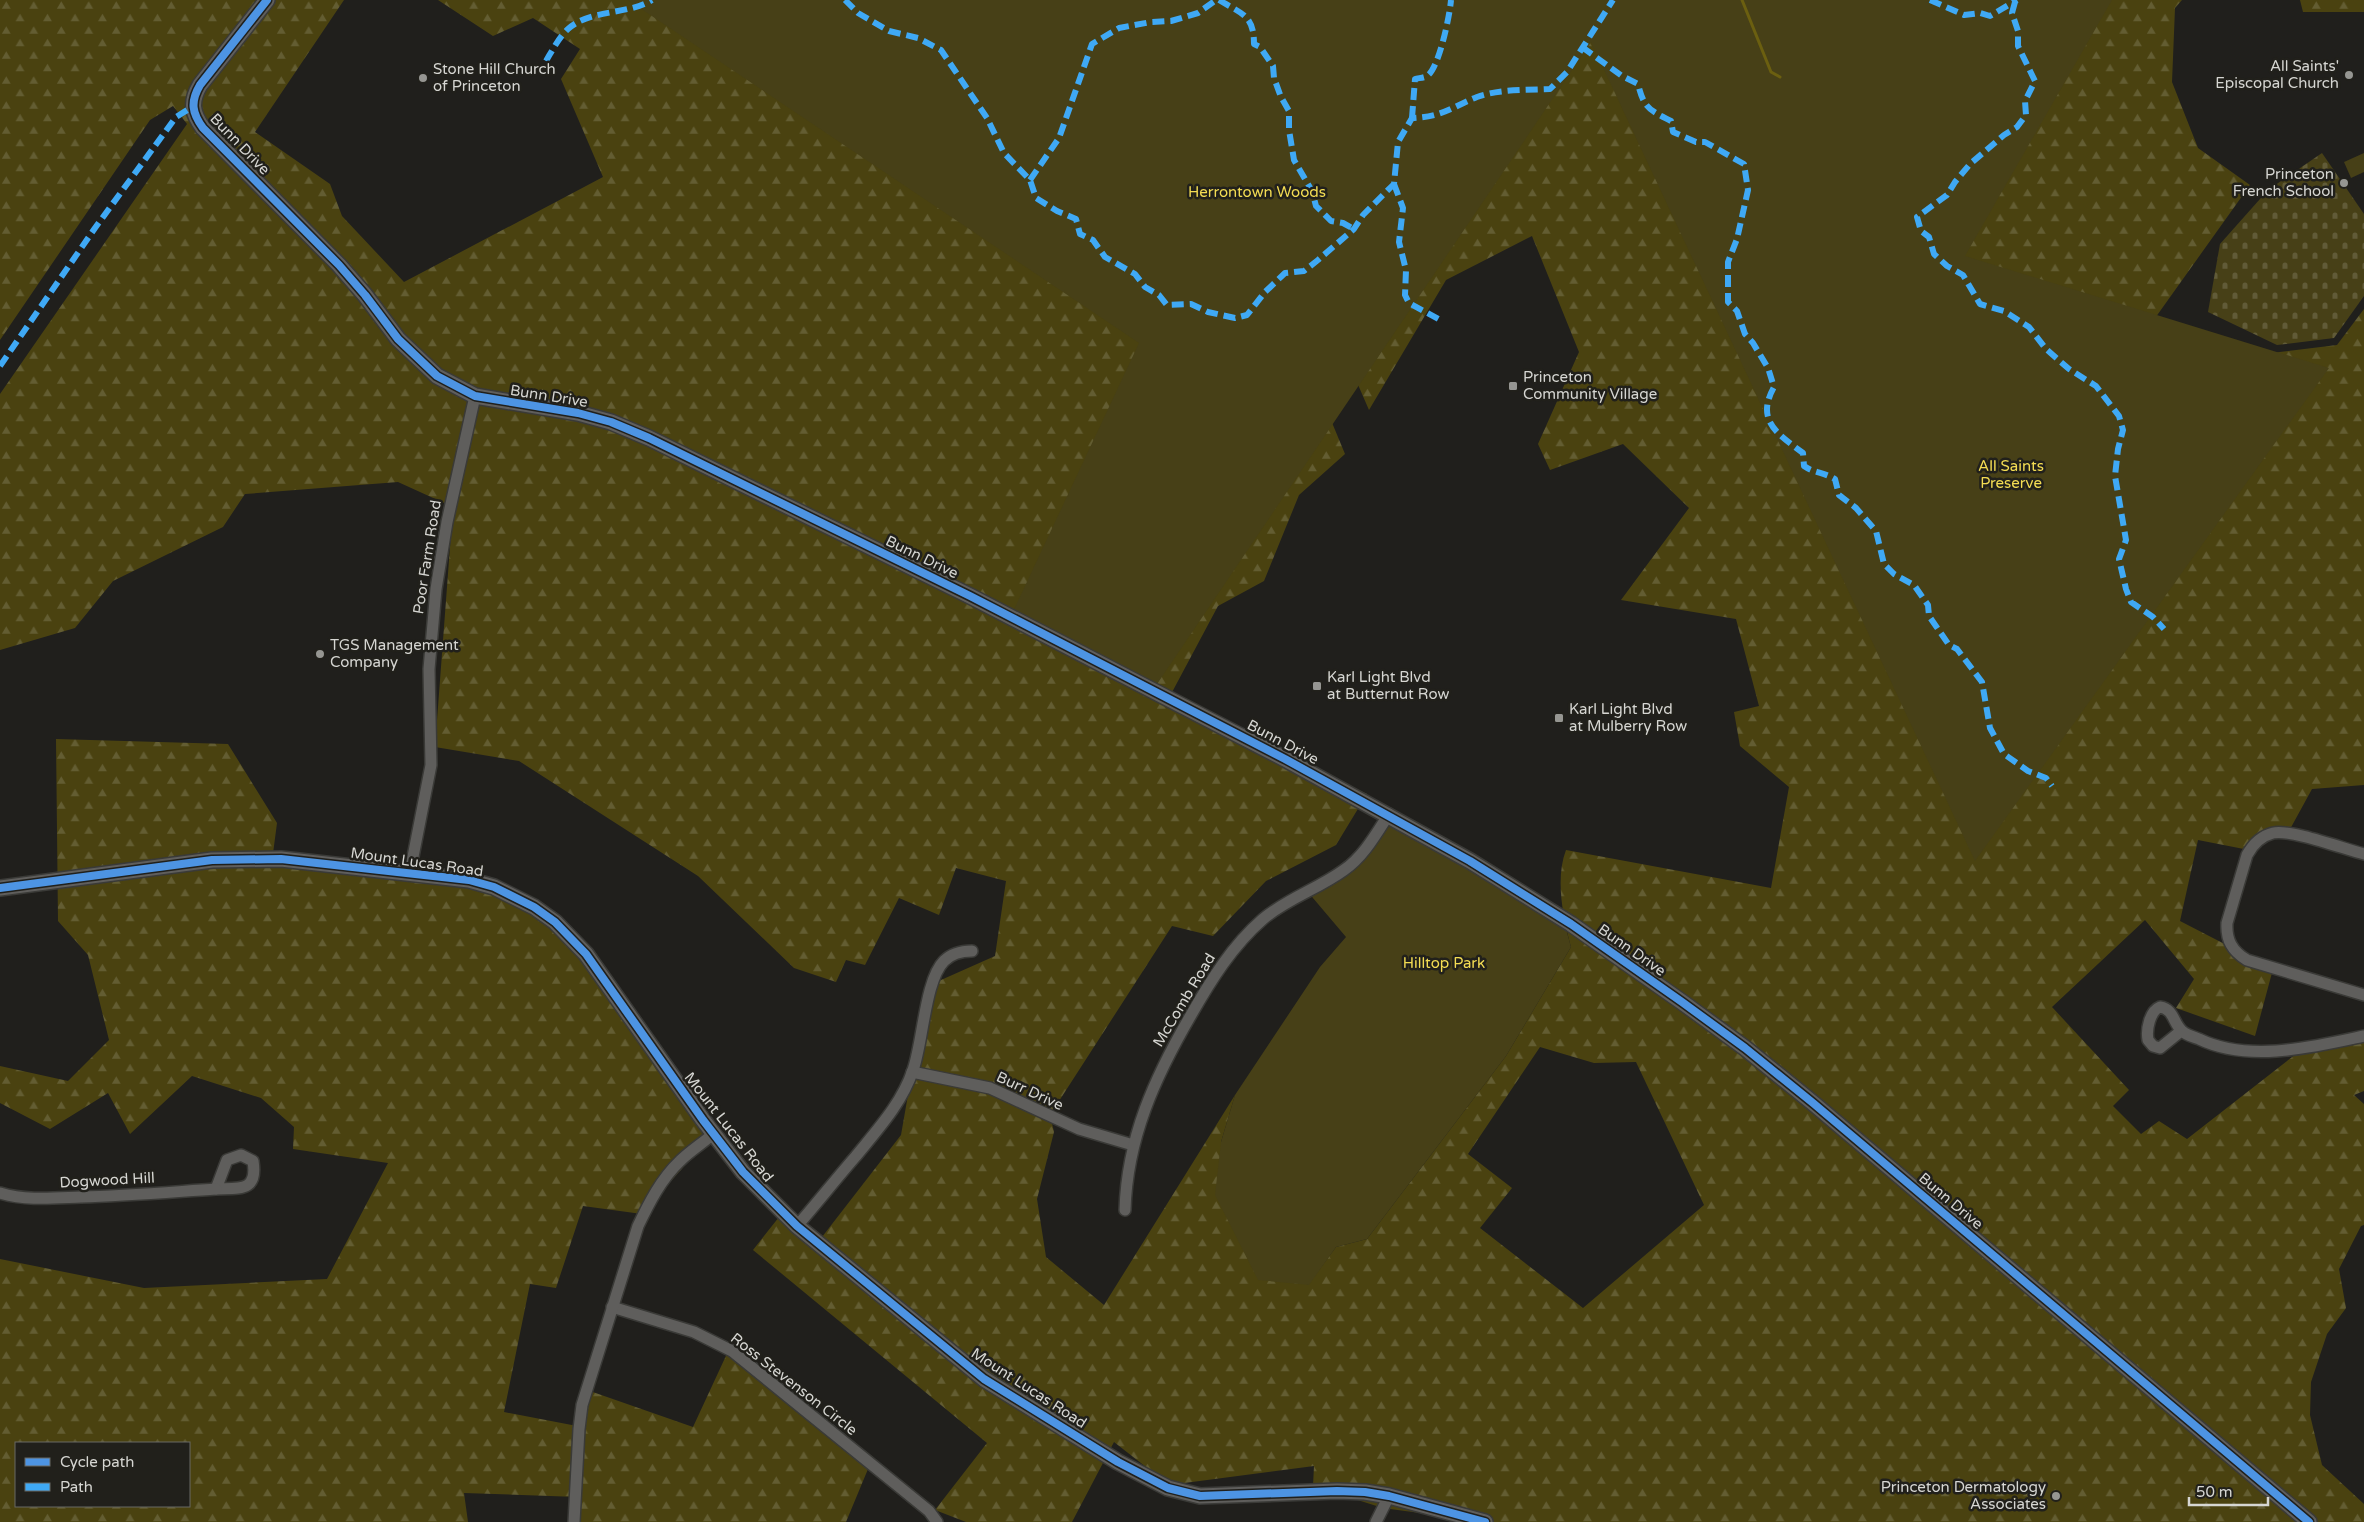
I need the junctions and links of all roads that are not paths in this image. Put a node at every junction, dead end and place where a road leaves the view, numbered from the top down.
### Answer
1 (267, 0) edge
2 (475, 396) junction
3 (1389, 814) junction
4 (2364, 854) edge
5 (410, 872) junction
6 (0, 888) edge
7 (972, 951) dead end
8 (2364, 995) edge
9 (2181, 1031) dead end
10 (2364, 1036) edge
11 (912, 1072) junction
12 (713, 1134) junction
13 (1132, 1145) junction
14 (216, 1189) dead end
15 (0, 1193) edge
16 (1126, 1210) dead end
17 (797, 1226) junction
18 (612, 1307) junction
19 (1389, 1496) junction
20 (574, 1522) edge
21 (937, 1522) edge
22 (1376, 1522) edge
23 (1485, 1522) edge
24 (2310, 1522) edge

1 - 2 street, Bunn Drive
2 - 3 street, Bunn Drive
2 - 5 street, Poor Farm Road
3 - 13 street, McComb Road
3 - 24 street, Bunn Drive
4 - 8 street
5 - 6 street, Mount Lucas Road
5 - 12 street, Mount Lucas Road
7 - 11 street
9 - 10 street
11 - 13 street, Burr Drive
11 - 17 street
12 - 17 street, Mount Lucas Road
12 - 18 street
13 - 16 street, McComb Road
14 - 15 street, Dogwood Hill
17 - 19 street, Mount Lucas Road
18 - 20 street
18 - 21 street, Ross Stevenson Circle
19 - 22 street
19 - 23 street, Mount Lucas Road

